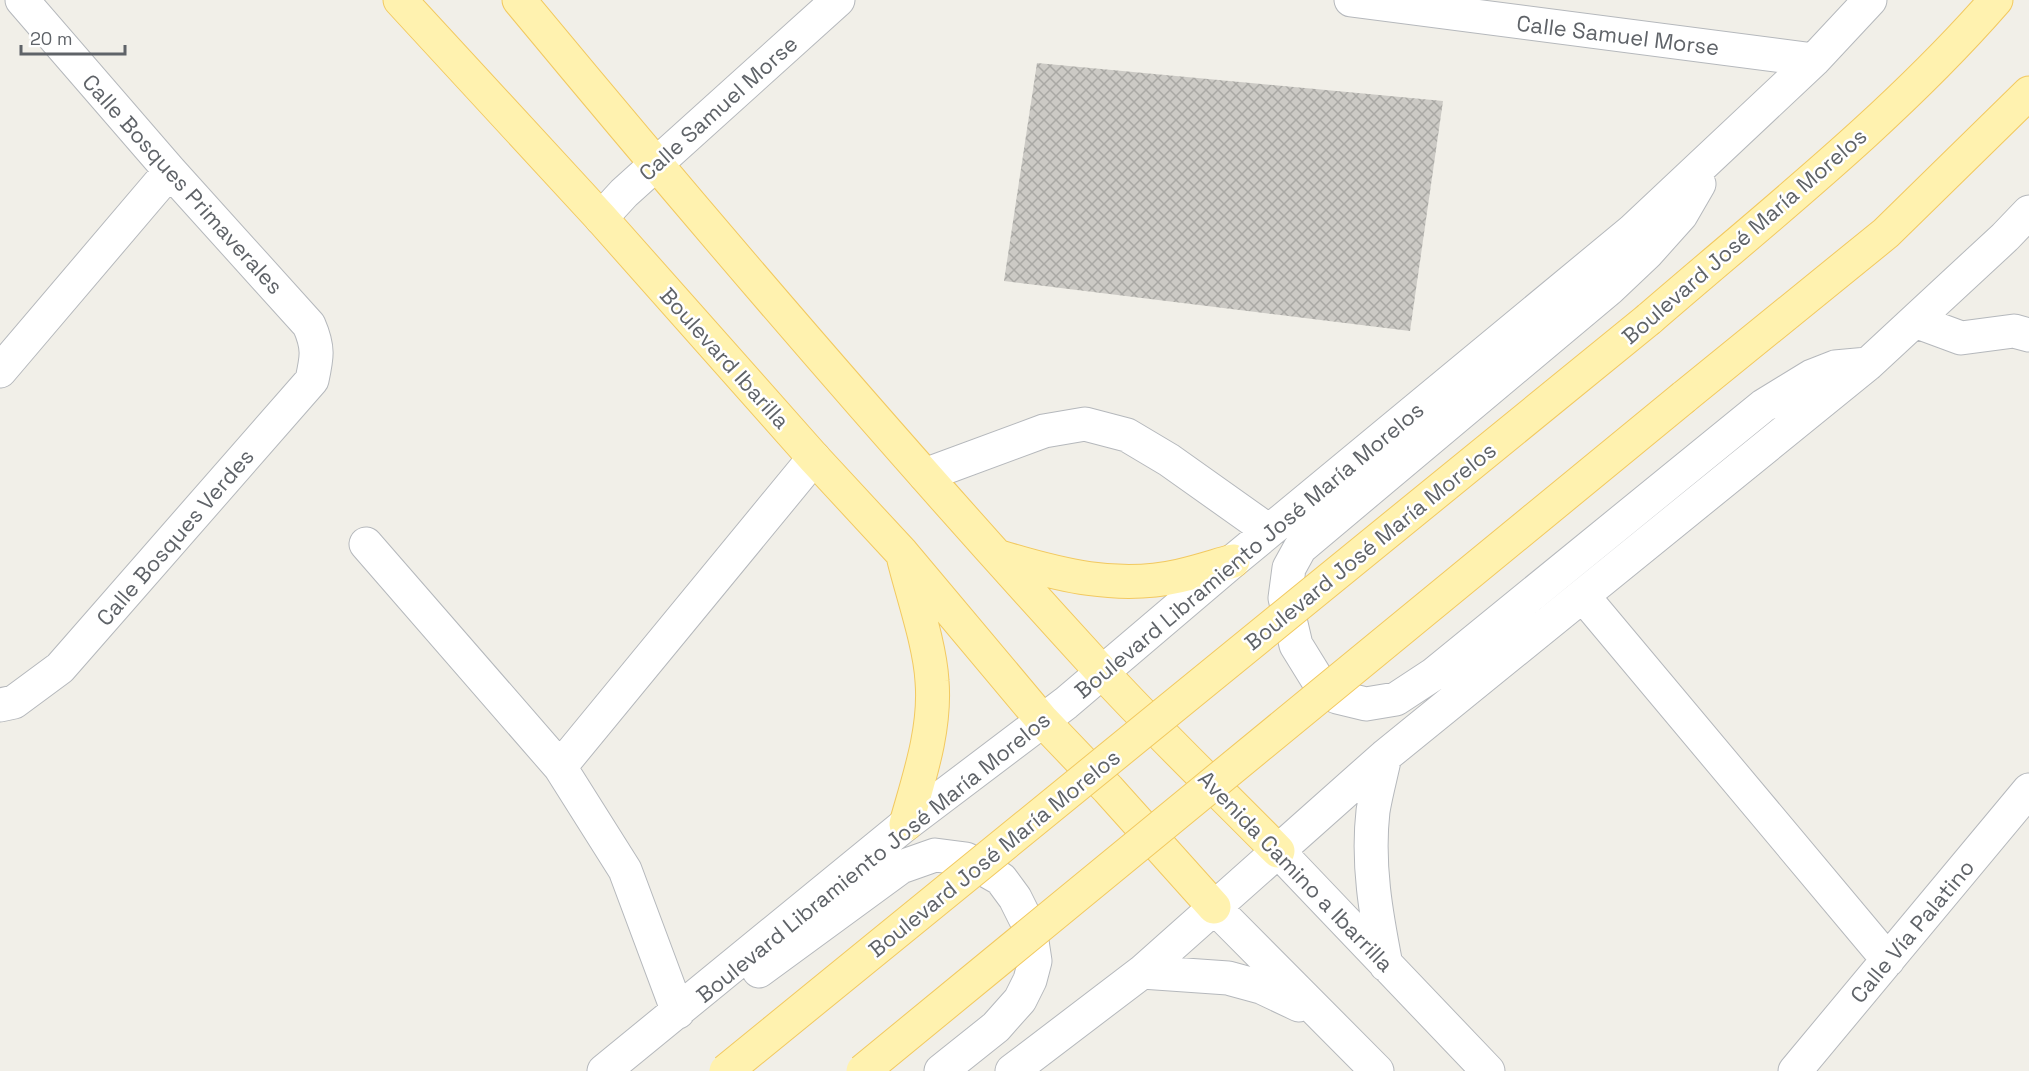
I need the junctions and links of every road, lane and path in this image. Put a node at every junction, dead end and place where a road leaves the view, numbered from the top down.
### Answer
1 (22, 0) edge
2 (400, 0) edge
3 (519, 0) edge
4 (838, 0) edge
5 (1351, 0) edge
6 (1870, 0) edge
7 (1996, 0) edge
8 (1814, 60) junction
9 (2029, 93) edge
10 (1717, 151) junction
11 (656, 165) junction
12 (170, 171) junction
13 (2029, 212) edge
14 (601, 218) junction
15 (1915, 321) junction
16 (2029, 335) edge
17 (317, 343) joint
18 (1868, 364) junction
19 (0, 371) edge
20 (814, 458) junction
21 (925, 475) junction
22 (1269, 531) junction
23 (366, 544) dead end
24 (903, 553) junction
25 (1000, 557) junction
26 (1233, 561) junction
27 (1583, 596) junction
28 (1103, 673) junction
29 (0, 705) edge
30 (1043, 722) junction
31 (1385, 756) junction
32 (560, 767) junction
33 (2029, 790) edge
34 (906, 824) junction
35 (1278, 851) junction
36 (1214, 907) junction
37 (1888, 960) junction
38 (1386, 965) junction
39 (1142, 972) junction
40 (686, 1005) junction
41 (1317, 1012) junction
42 (604, 1071) edge
43 (726, 1071) edge
44 (862, 1071) edge
45 (941, 1071) edge
46 (1011, 1071) edge
47 (1377, 1071) edge
48 (1488, 1071) edge
49 (1795, 1071) edge

1 - 12 street, Calle Bosques Primaverales
2 - 14 main road, Boulevard Ibarilla
3 - 11 main road
4 - 11 street, Calle Samuel Morse
5 - 8 street, Calle Samuel Morse
6 - 8 street, Boulevard Libramiento José María Morelos
7 - 43 main road, Boulevard José María Morelos, bridge
8 - 10 street, Boulevard Libramiento José María Morelos
9 - 44 main road, bridge
10 - 18 street
10 - 22 street, Boulevard Libramiento José María Morelos
11 - 14 street, Calle Samuel Morse
11 - 21 main road
12 - 17 street, Calle Bosques Primaverales
12 - 19 street
13 - 15 street
14 - 20 main road, Boulevard Ibarilla
15 - 16 street
15 - 18 street
17 - 29 street, Calle Bosques Verdes
18 - 27 street
20 - 24 main road, Boulevard Ibarilla
20 - 32 street
21 - 22 street
21 - 25 main road
22 - 26 street, Boulevard Libramiento José María Morelos
23 - 32 street
24 - 30 main road, Boulevard Ibarilla
24 - 34 main road
25 - 26 main road
25 - 28 main road
26 - 28 street, Boulevard Libramiento José María Morelos
27 - 31 street
27 - 37 street
28 - 30 street, Boulevard Libramiento José María Morelos
28 - 35 main road, Avenida Camino a Ibarrilla
30 - 34 street, Boulevard Libramiento José María Morelos
30 - 36 main road
31 - 35 street
31 - 38 street
32 - 40 street
33 - 37 street, Calle Vía Palatino
34 - 40 street, Boulevard Libramiento José María Morelos
35 - 36 street
35 - 38 street, Avenida Camino a Ibarrilla
36 - 39 street
36 - 41 street
37 - 49 street, Calle Vía Palatino
38 - 48 street, Avenida Camino a Ibarrilla
39 - 41 street
39 - 46 street
40 - 42 street, Boulevard Libramiento José María Morelos
40 - 45 street
41 - 47 street

